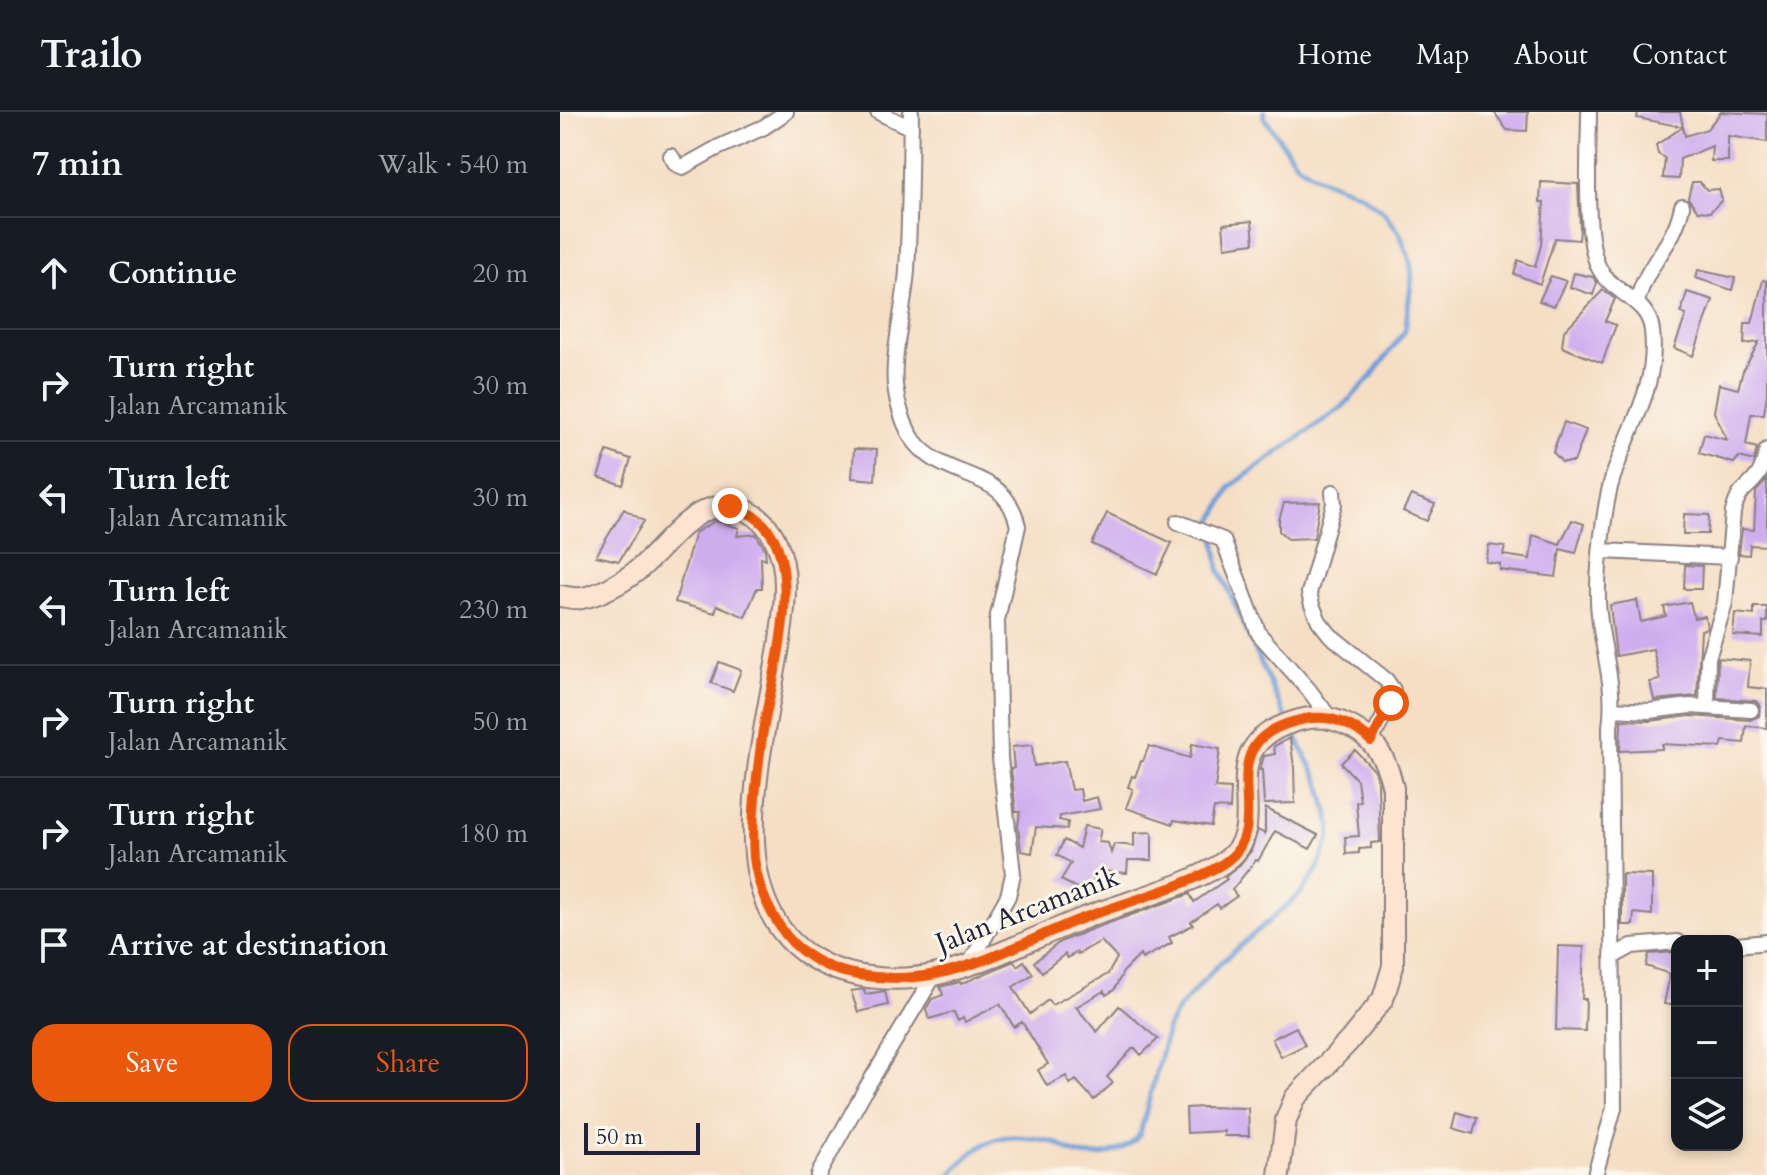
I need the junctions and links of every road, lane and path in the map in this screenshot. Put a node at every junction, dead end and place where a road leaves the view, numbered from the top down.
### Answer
1 (786, 112) edge
2 (878, 112) edge
3 (911, 112) edge
4 (1589, 112) edge
5 (911, 128) junction
6 (671, 156) dead end
7 (1682, 206) dead end
8 (1637, 302) junction
9 (1767, 450) edge
10 (1333, 492) dead end
11 (1178, 522) dead end
12 (1602, 551) junction
13 (1730, 557) junction
14 (560, 596) edge
15 (1707, 707) junction
16 (1613, 709) junction
17 (1751, 710) dead end
18 (1329, 717) junction
19 (1371, 741) junction
20 (1767, 942) edge
21 (1671, 943) edge
22 (1743, 944) edge
23 (1612, 957) junction
24 (969, 965) junction
25 (935, 974) junction
26 (818, 1175) edge
27 (1279, 1175) edge
28 (1595, 1175) edge

1 - 6 street
2 - 5 street
3 - 5 street
4 - 8 street
5 - 24 street
7 - 8 street
8 - 12 street
9 - 13 street
10 - 19 street
11 - 18 street
12 - 13 street
12 - 16 street
13 - 15 street
14 - 25 street, Jalan Arcamanik
15 - 16 street
15 - 17 street
16 - 23 street
18 - 19 street
18 - 24 street, Jalan Arcamanik
19 - 27 street
20 - 22 street
21 - 23 street
23 - 28 street
24 - 25 street, Jalan Arcamanik
25 - 26 street

